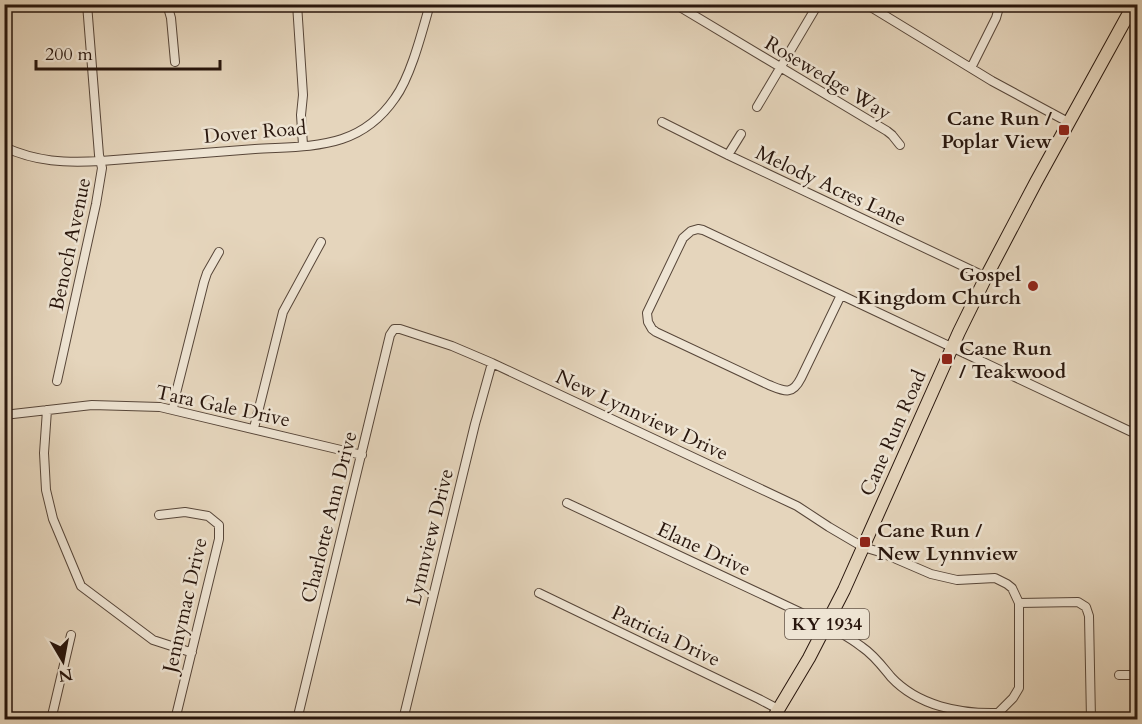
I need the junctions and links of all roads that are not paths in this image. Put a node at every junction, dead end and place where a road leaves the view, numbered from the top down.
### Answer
1 (87, 4) edge
2 (167, 4) edge
3 (297, 4) edge
4 (430, 4) edge
5 (675, 4) edge
6 (818, 4) edge
7 (866, 4) edge
8 (1000, 4) edge
9 (1132, 5) edge
10 (175, 62) dead end
11 (780, 68) junction
12 (971, 68) junction
13 (757, 107) dead end
14 (662, 122) dead end
15 (1068, 122) junction
16 (741, 134) dead end
17 (303, 145) junction
18 (900, 146) dead end
19 (4, 147) edge
20 (728, 155) junction
21 (101, 161) junction
22 (321, 242) dead end
23 (219, 252) dead end
24 (986, 277) junction
25 (841, 296) junction
26 (400, 329) joint
27 (953, 348) junction
28 (492, 363) junction
29 (57, 381) dead end
30 (174, 409) junction
31 (47, 410) junction
32 (4, 415) edge
33 (254, 428) junction
34 (1137, 435) edge
35 (362, 454) junction
36 (567, 503) dead end
37 (159, 515) dead end
38 (863, 547) junction
39 (539, 593) dead end
40 (1019, 603) junction
41 (826, 625) junction
42 (71, 635) dead end
43 (192, 652) junction
44 (1119, 675) dead end
45 (1137, 675) edge
46 (775, 714) edge
47 (998, 716) edge
48 (51, 720) edge
49 (175, 720) edge
50 (297, 720) edge
51 (403, 720) edge
52 (1091, 720) edge

1 - 21 street, Benoch Avenue
2 - 10 street
3 - 17 street
4 - 17 street, Dover Road
5 - 11 street, Rosewedge Way
6 - 11 street
7 - 12 street
8 - 12 street
9 - 15 highway, Cane Run Road / KY 1934
11 - 13 street
11 - 18 street, Rosewedge Way
12 - 15 street
14 - 20 street, Melody Acres Lane
15 - 24 highway, Cane Run Road / KY 1934
16 - 20 street
17 - 21 street, Dover Road
19 - 21 street, Dover Road
20 - 24 street, Melody Acres Lane
21 - 29 street, Benoch Avenue
22 - 33 street
23 - 30 street
24 - 27 highway, Cane Run Road / KY 1934
25 - 25 street
25 - 27 street
26 - 28 street, New Lynnview Drive
26 - 35 street, Charlotte Ann Drive
27 - 34 street
27 - 38 highway, Cane Run Road / KY 1934
28 - 38 street, New Lynnview Drive
28 - 51 street, Lynnview Drive
30 - 31 street, Tara Gale Drive
30 - 33 street, Tara Gale Drive
31 - 32 street, Tara Gale Drive
31 - 43 street
33 - 35 street, Tara Gale Drive
35 - 50 street, Charlotte Ann Drive
36 - 41 street, Elane Drive
37 - 43 street, Jennymac Drive
38 - 40 street, New Lynnview Drive
38 - 41 highway, Cane Run Road / KY 1934
39 - 46 street, Patricia Drive
40 - 47 street
40 - 52 street
41 - 46 highway, Cane Run Road / KY 1934
41 - 47 street, Elane Drive
42 - 48 street
43 - 49 street, Jennymac Drive
44 - 45 street

